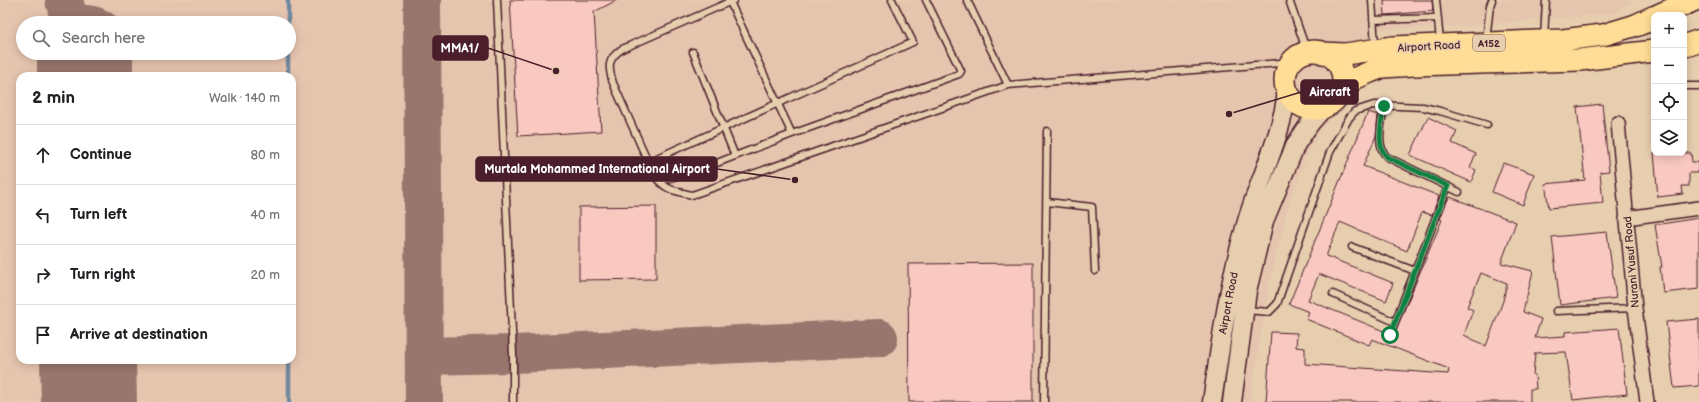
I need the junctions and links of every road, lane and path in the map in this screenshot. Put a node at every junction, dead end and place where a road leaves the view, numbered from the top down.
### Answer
1 (497, 0) edge
2 (892, 0) edge
3 (926, 0) edge
4 (967, 0) edge
5 (1289, 0) edge
6 (1372, 0) edge
7 (1436, 0) edge
8 (1492, 0) edge
9 (1546, 0) edge
10 (1694, 0) edge
11 (732, 1) edge
12 (1699, 4) edge
13 (1666, 12) edge
14 (1678, 12) edge
15 (1438, 18) junction
16 (1373, 20) junction
17 (1648, 21) edge
18 (1544, 41) junction
19 (1486, 43) junction
20 (1440, 45) junction
21 (1375, 49) junction
22 (1651, 51) edge
23 (693, 52) dead end
24 (1307, 56) junction
25 (1008, 85) junction
26 (1687, 86) edge
27 (1699, 86) edge
28 (1341, 90) junction
29 (1287, 91) junction
30 (777, 103) junction
31 (1384, 106) junction
32 (1324, 107) junction
33 (1618, 122) dead end
34 (1487, 125) dead end
35 (724, 127) junction
36 (1047, 131) dead end
37 (792, 134) junction
38 (735, 156) junction
39 (648, 162) junction
40 (659, 181) junction
41 (1448, 186) junction
42 (1459, 192) dead end
43 (1047, 202) junction
44 (1699, 208) edge
45 (1626, 218) junction
46 (1352, 247) dead end
47 (1095, 271) dead end
48 (1415, 271) junction
49 (1333, 294) dead end
50 (1635, 308) junction
51 (1244, 310) junction
52 (1556, 311) dead end
53 (1395, 322) junction
54 (1390, 335) dead end
55 (513, 402) edge
56 (1044, 402) edge
57 (1212, 402) edge
58 (1232, 402) edge
59 (1647, 402) edge

1 - 55 lane
2 - 30 lane
3 - 37 lane
4 - 25 lane
5 - 24 lane
6 - 16 lane
7 - 15 lane
8 - 19 lane
9 - 18 lane
10 - 13 highway
11 - 30 lane
11 - 39 lane
12 - 14 main road
15 - 16 lane
15 - 20 lane
16 - 21 lane
17 - 18 main road, Airport Road / A152
18 - 19 main road, Airport Road / A152
19 - 20 main road, Airport Road / A152
20 - 21 main road, Airport Road / A152
21 - 24 main road, Airport Road / A152
22 - 28 main road, Airport Road / A152
23 - 35 lane
24 - 25 lane
24 - 28 main road
24 - 29 main road
25 - 40 lane
26 - 27 lane
28 - 32 main road
29 - 32 main road
29 - 57 main road, Airport Road
30 - 35 lane
30 - 37 lane
31 - 34 lane
31 - 41 lane
31 - 51 lane
32 - 51 main road, Airport Road
33 - 45 street, Nurani Yusuf Road
35 - 38 lane
35 - 39 lane
36 - 43 lane
37 - 38 lane
38 - 40 lane
39 - 40 lane
41 - 42 lane
41 - 48 lane
43 - 47 lane
43 - 56 lane
44 - 45 street
45 - 50 street, Nurani Yusuf Road
46 - 48 lane
48 - 53 lane
49 - 53 lane
50 - 52 lane
50 - 59 street, Nurani Yusuf Road
51 - 58 main road, Airport Road
53 - 54 lane

